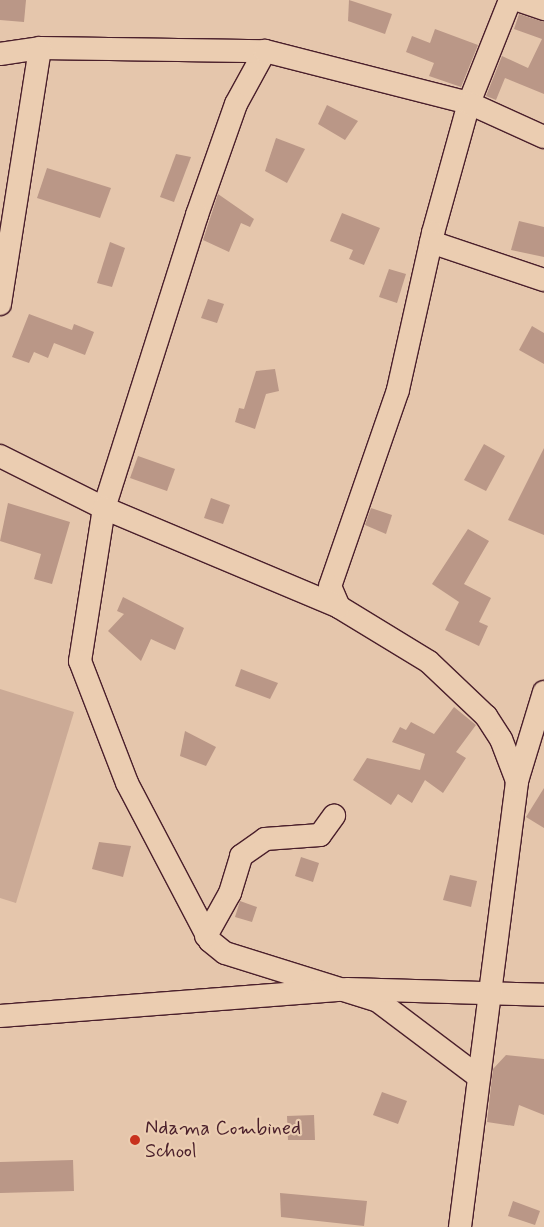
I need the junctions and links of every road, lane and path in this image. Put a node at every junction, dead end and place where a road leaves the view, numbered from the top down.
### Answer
1 (510, 0) edge
2 (518, 0) edge
3 (544, 9) edge
4 (40, 48) junction
5 (265, 51) junction
6 (0, 54) edge
7 (469, 103) junction
8 (544, 136) edge
9 (431, 242) junction
10 (544, 280) edge
11 (0, 304) edge
12 (0, 456) edge
13 (104, 508) junction
14 (338, 607) junction
15 (544, 692) edge
16 (517, 781) junction
17 (334, 816) dead end
18 (206, 936) junction
19 (346, 989) junction
20 (491, 993) junction
21 (544, 995) edge
22 (0, 1016) edge
23 (480, 1077) junction
24 (460, 1227) edge

1 - 7 street
2 - 3 street
4 - 5 street
4 - 6 street
4 - 11 street
5 - 7 street
5 - 13 street
7 - 8 street
7 - 9 street
9 - 10 street
9 - 14 street
12 - 13 street
13 - 14 street
13 - 18 street
14 - 16 street
15 - 16 street
16 - 20 street
17 - 18 street
18 - 19 street
19 - 20 street
19 - 22 street
19 - 23 street
20 - 21 street
20 - 23 street
23 - 24 street

